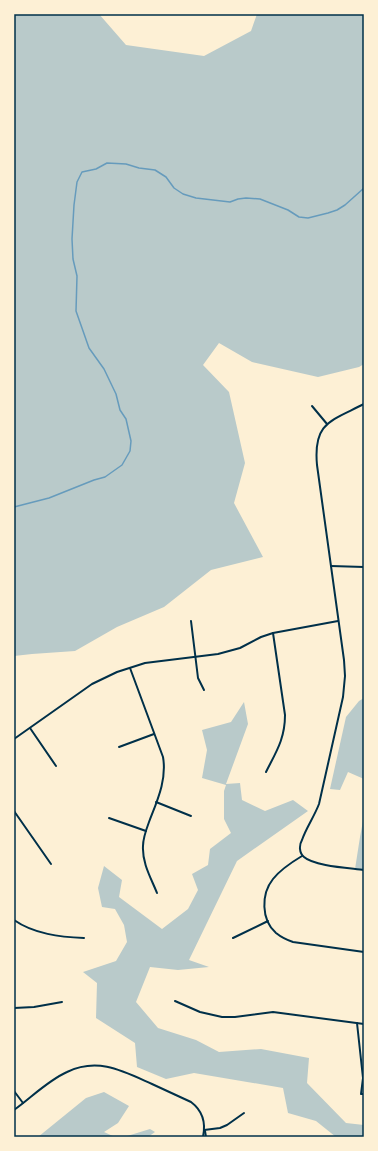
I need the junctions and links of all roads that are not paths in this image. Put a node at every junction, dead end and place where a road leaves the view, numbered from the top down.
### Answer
1 (364, 404) edge
2 (312, 406) dead end
3 (327, 424) junction
4 (331, 566) junction
5 (364, 567) edge
6 (191, 621) dead end
7 (338, 621) junction
8 (273, 632) junction
9 (195, 657) junction
10 (130, 668) junction
11 (204, 690) dead end
12 (30, 728) junction
13 (154, 734) junction
14 (14, 739) edge
15 (119, 747) dead end
16 (56, 766) dead end
17 (266, 772) dead end
18 (156, 802) junction
19 (14, 811) edge
20 (191, 816) dead end
21 (108, 818) dead end
22 (146, 831) junction
23 (302, 856) junction
24 (51, 864) dead end
25 (364, 870) edge
26 (157, 893) dead end
27 (14, 920) edge
28 (268, 921) junction
29 (84, 938) dead end
30 (233, 938) dead end
31 (364, 952) edge
32 (175, 1001) dead end
33 (62, 1002) dead end
34 (14, 1008) edge
35 (357, 1023) junction
36 (364, 1024) edge
37 (14, 1091) edge
38 (364, 1094) edge
39 (23, 1103) junction
40 (14, 1110) edge
41 (244, 1113) dead end
42 (204, 1130) junction
43 (203, 1137) edge
44 (206, 1137) edge

1 - 3 street
2 - 3 street
3 - 4 street
4 - 5 street
4 - 7 street
6 - 9 street
7 - 8 street
7 - 23 street
8 - 9 street
8 - 17 street
9 - 10 street
9 - 11 street
10 - 12 street
10 - 13 street
12 - 14 street
12 - 16 street
13 - 15 street
13 - 18 street
18 - 20 street
18 - 22 street
19 - 24 street
21 - 22 street
22 - 26 street
23 - 25 street
23 - 28 street
27 - 29 street
28 - 30 street
28 - 31 street
32 - 35 street
33 - 34 street
35 - 36 street
35 - 38 street
37 - 39 street
39 - 40 street
39 - 42 street
41 - 42 street
42 - 43 street
42 - 44 street

